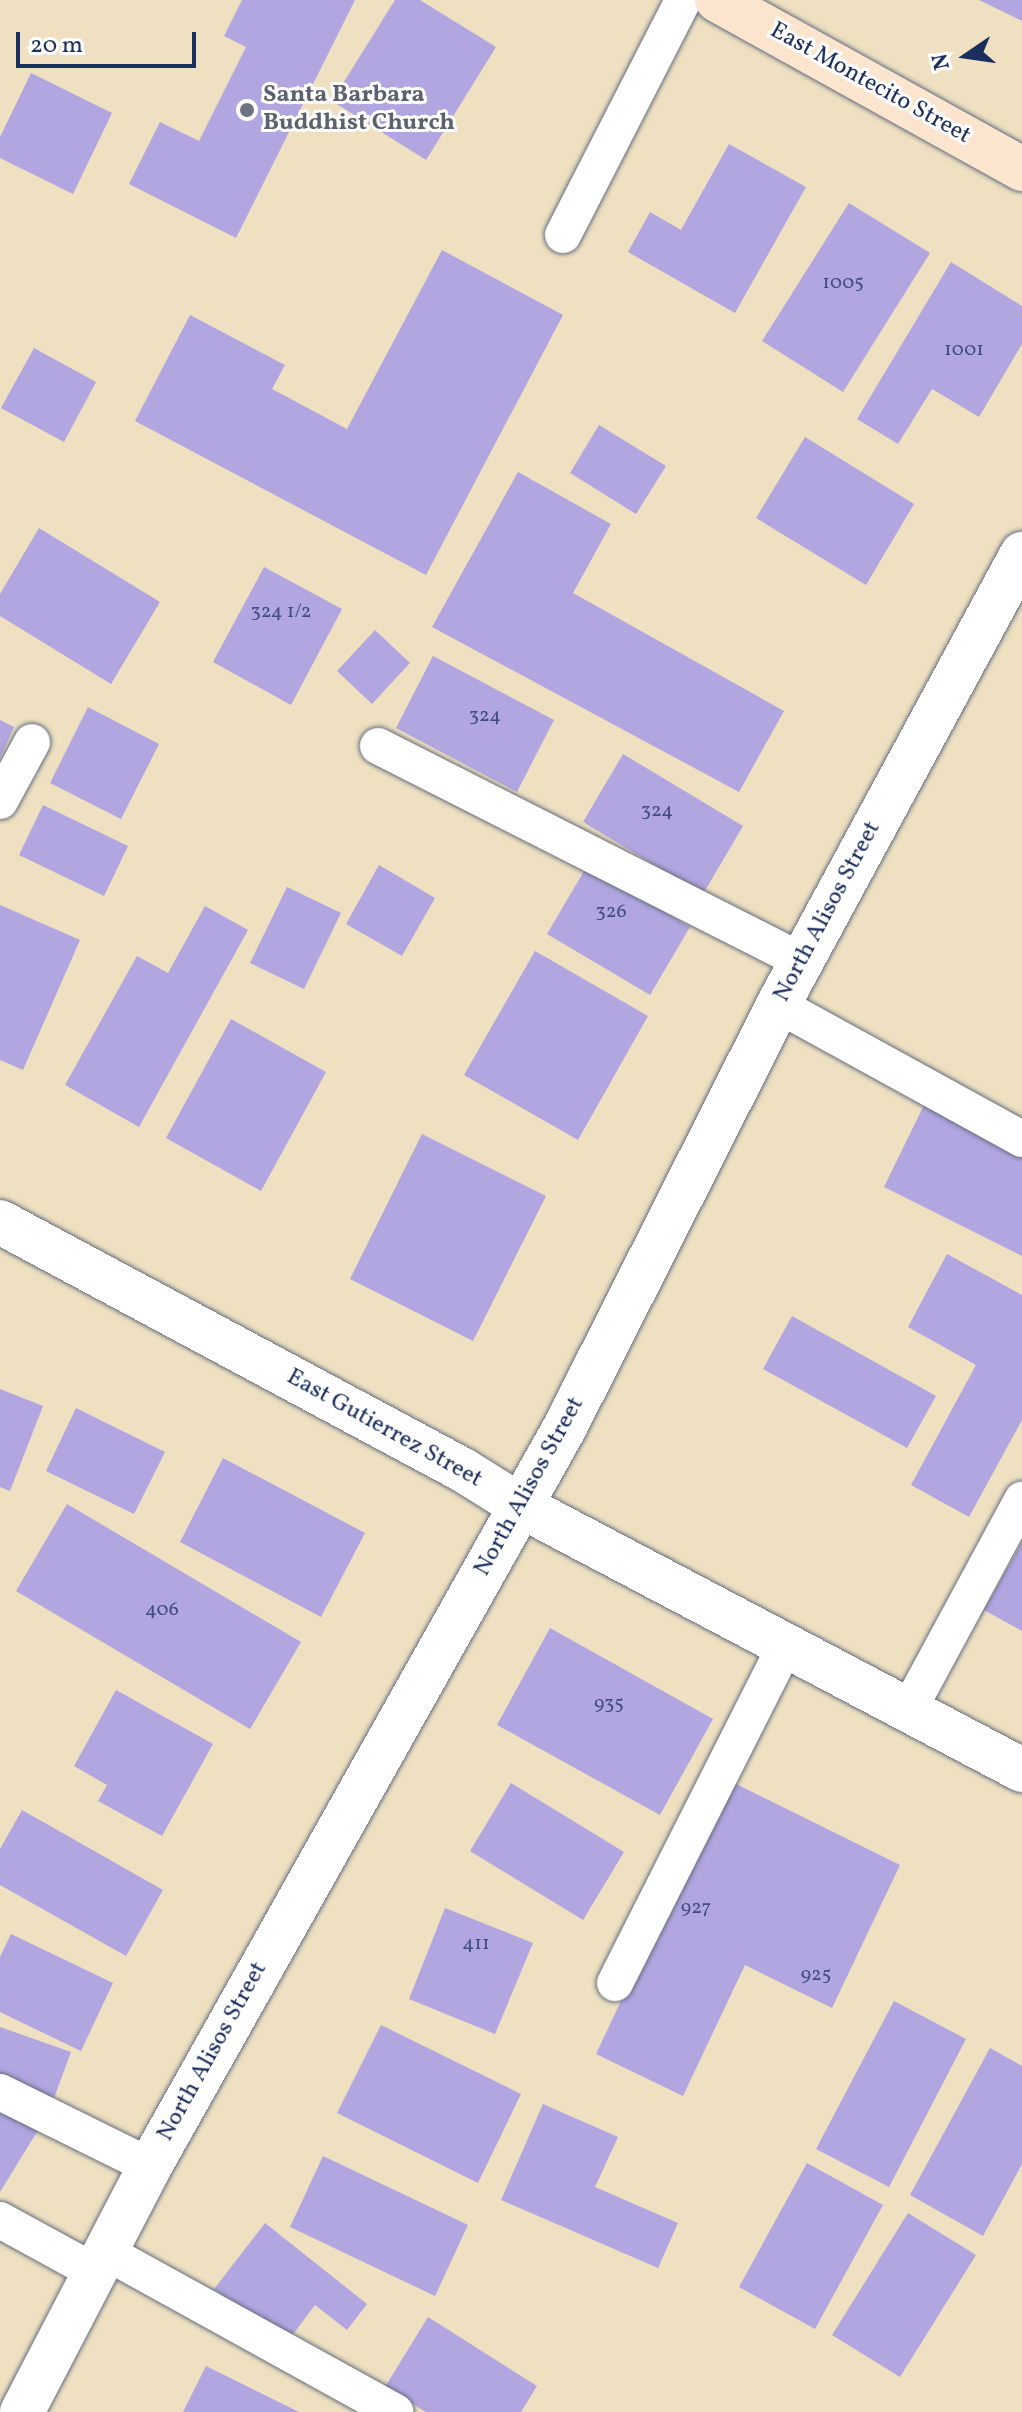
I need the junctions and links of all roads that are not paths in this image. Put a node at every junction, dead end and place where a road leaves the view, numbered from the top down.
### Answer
1 (683, 0) edge
2 (717, 0) edge
3 (1022, 169) edge
4 (563, 235) dead end
5 (1022, 554) edge
6 (32, 742) dead end
7 (378, 746) dead end
8 (0, 801) edge
9 (802, 961) junction
10 (778, 1005) junction
11 (1022, 1139) edge
12 (0, 1222) edge
13 (1022, 1500) edge
14 (519, 1505) junction
15 (787, 1643) junction
16 (909, 1709) junction
17 (1022, 1770) edge
18 (615, 1983) dead end
19 (0, 2092) edge
20 (150, 2166) junction
21 (0, 2220) edge
22 (99, 2261) junction
23 (22, 2412) edge
24 (396, 2412) edge

1 - 4 lane
2 - 3 main road, East Montecito Street
5 - 9 street, North Alisos Street
6 - 8 lane
7 - 9 lane
9 - 10 street, North Alisos Street
10 - 11 lane
10 - 14 street, North Alisos Street
12 - 14 street, East Gutierrez Street
13 - 16 lane
14 - 15 street, East Gutierrez Street
14 - 20 street, North Alisos Street
15 - 16 street, East Gutierrez Street
15 - 18 lane
16 - 17 street, East Gutierrez Street
19 - 20 lane
20 - 22 street, North Alisos Street
21 - 22 lane
22 - 23 street, North Alisos Street
22 - 24 lane

